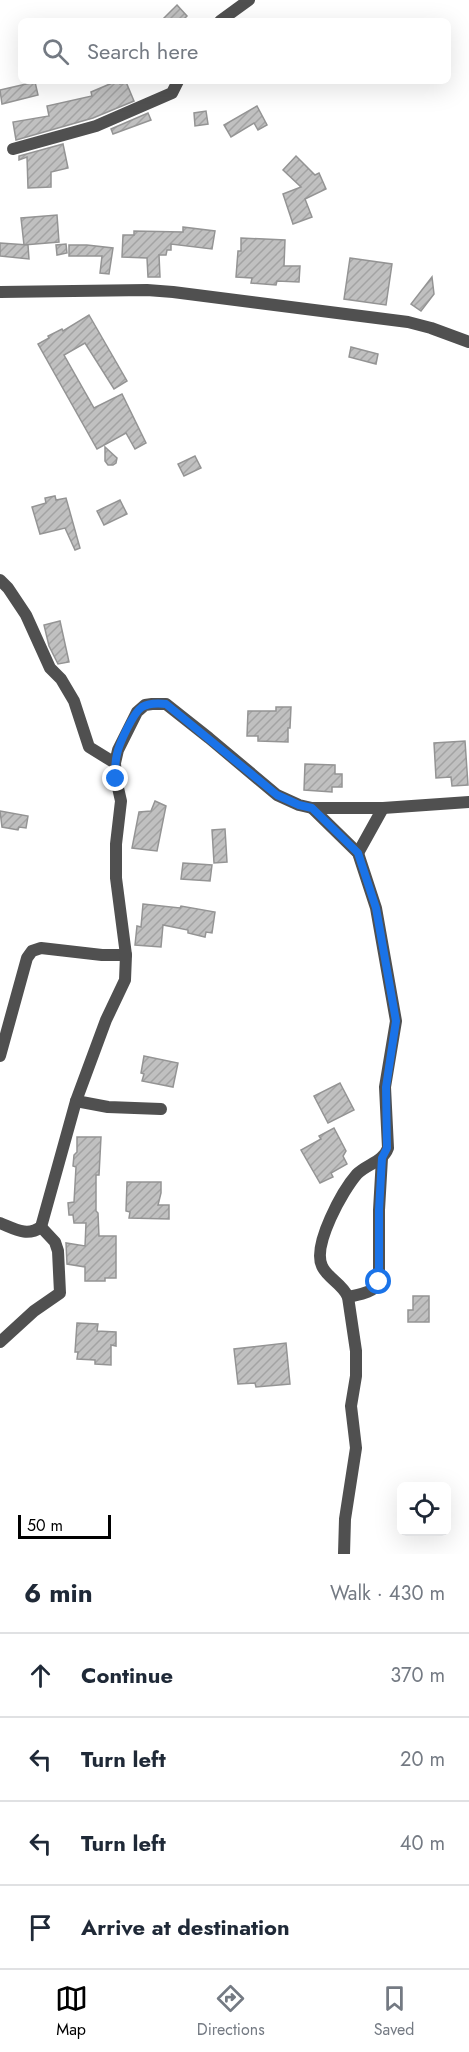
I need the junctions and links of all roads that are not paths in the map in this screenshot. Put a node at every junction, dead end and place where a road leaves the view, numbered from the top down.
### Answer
1 (249, 0) edge
2 (223, 18) edge
3 (176, 84) edge
4 (13, 149) dead end
5 (0, 292) edge
6 (469, 342) edge
7 (0, 580) edge
8 (115, 763) junction
9 (469, 802) edge
10 (312, 808) junction
11 (383, 808) junction
12 (358, 853) junction
13 (126, 955) junction
14 (0, 1056) edge
15 (76, 1101) junction
16 (161, 1109) dead end
17 (382, 1158) junction
18 (0, 1223) edge
19 (41, 1227) junction
20 (348, 1297) junction
21 (0, 1342) edge
22 (344, 1554) edge

1 - 2 street
3 - 4 street
5 - 6 street
7 - 8 street
8 - 10 street
8 - 13 street
9 - 11 street
10 - 11 street
10 - 12 street
11 - 12 street
12 - 17 street
13 - 14 street
13 - 15 street
15 - 16 street
15 - 19 street
17 - 20 street
17 - 20 street
18 - 19 street
19 - 21 street
20 - 22 street

